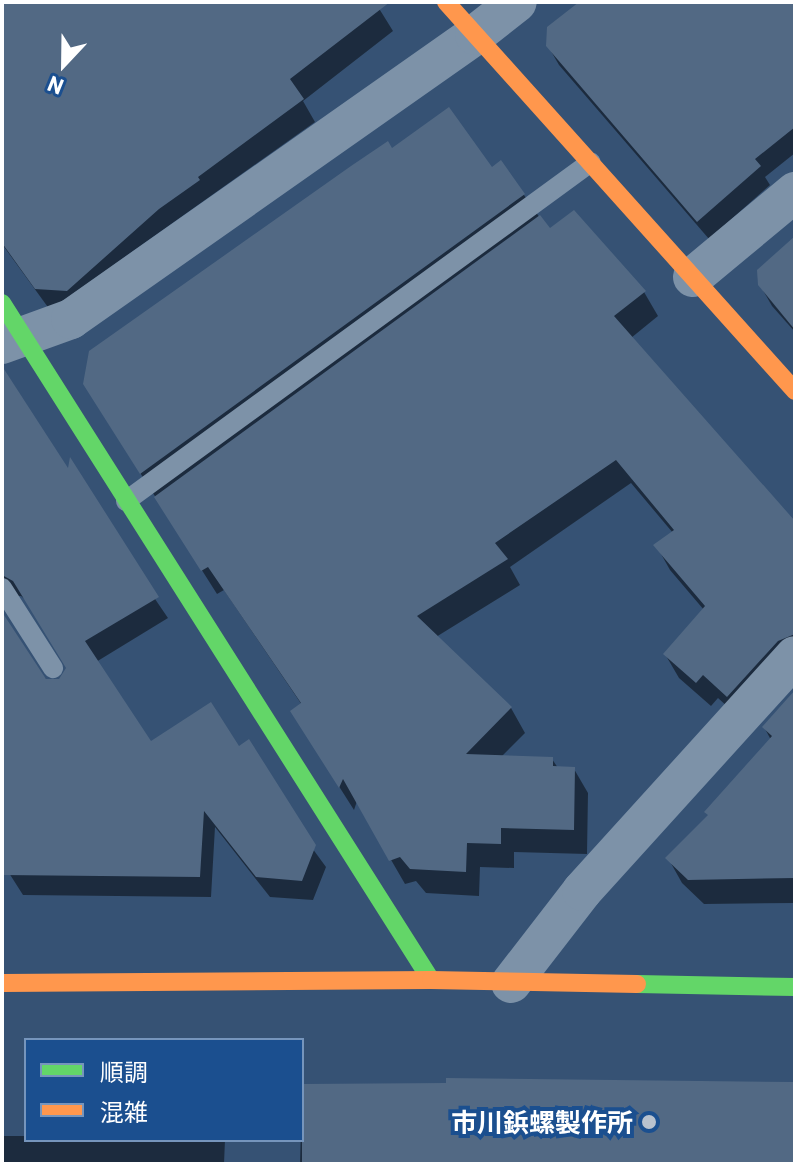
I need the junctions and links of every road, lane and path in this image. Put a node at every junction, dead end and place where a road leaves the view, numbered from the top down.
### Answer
1 (446, 2) edge
2 (517, 2) edge
3 (475, 35) junction
4 (591, 162) junction
5 (795, 192) edge
6 (693, 277) junction
7 (9, 327) edge
8 (795, 391) edge
9 (126, 501) junction
10 (2, 588) edge
11 (795, 656) edge
12 (53, 668) dead end
13 (431, 980) junction
14 (2, 983) edge
15 (511, 983) junction
16 (795, 987) edge

1 - 3 street
2 - 3 street
3 - 4 street
3 - 7 street
4 - 6 street
4 - 9 lane
5 - 6 street
6 - 8 street
7 - 9 street
9 - 13 street
10 - 12 lane
11 - 15 street
13 - 14 street
13 - 15 street
15 - 16 street

